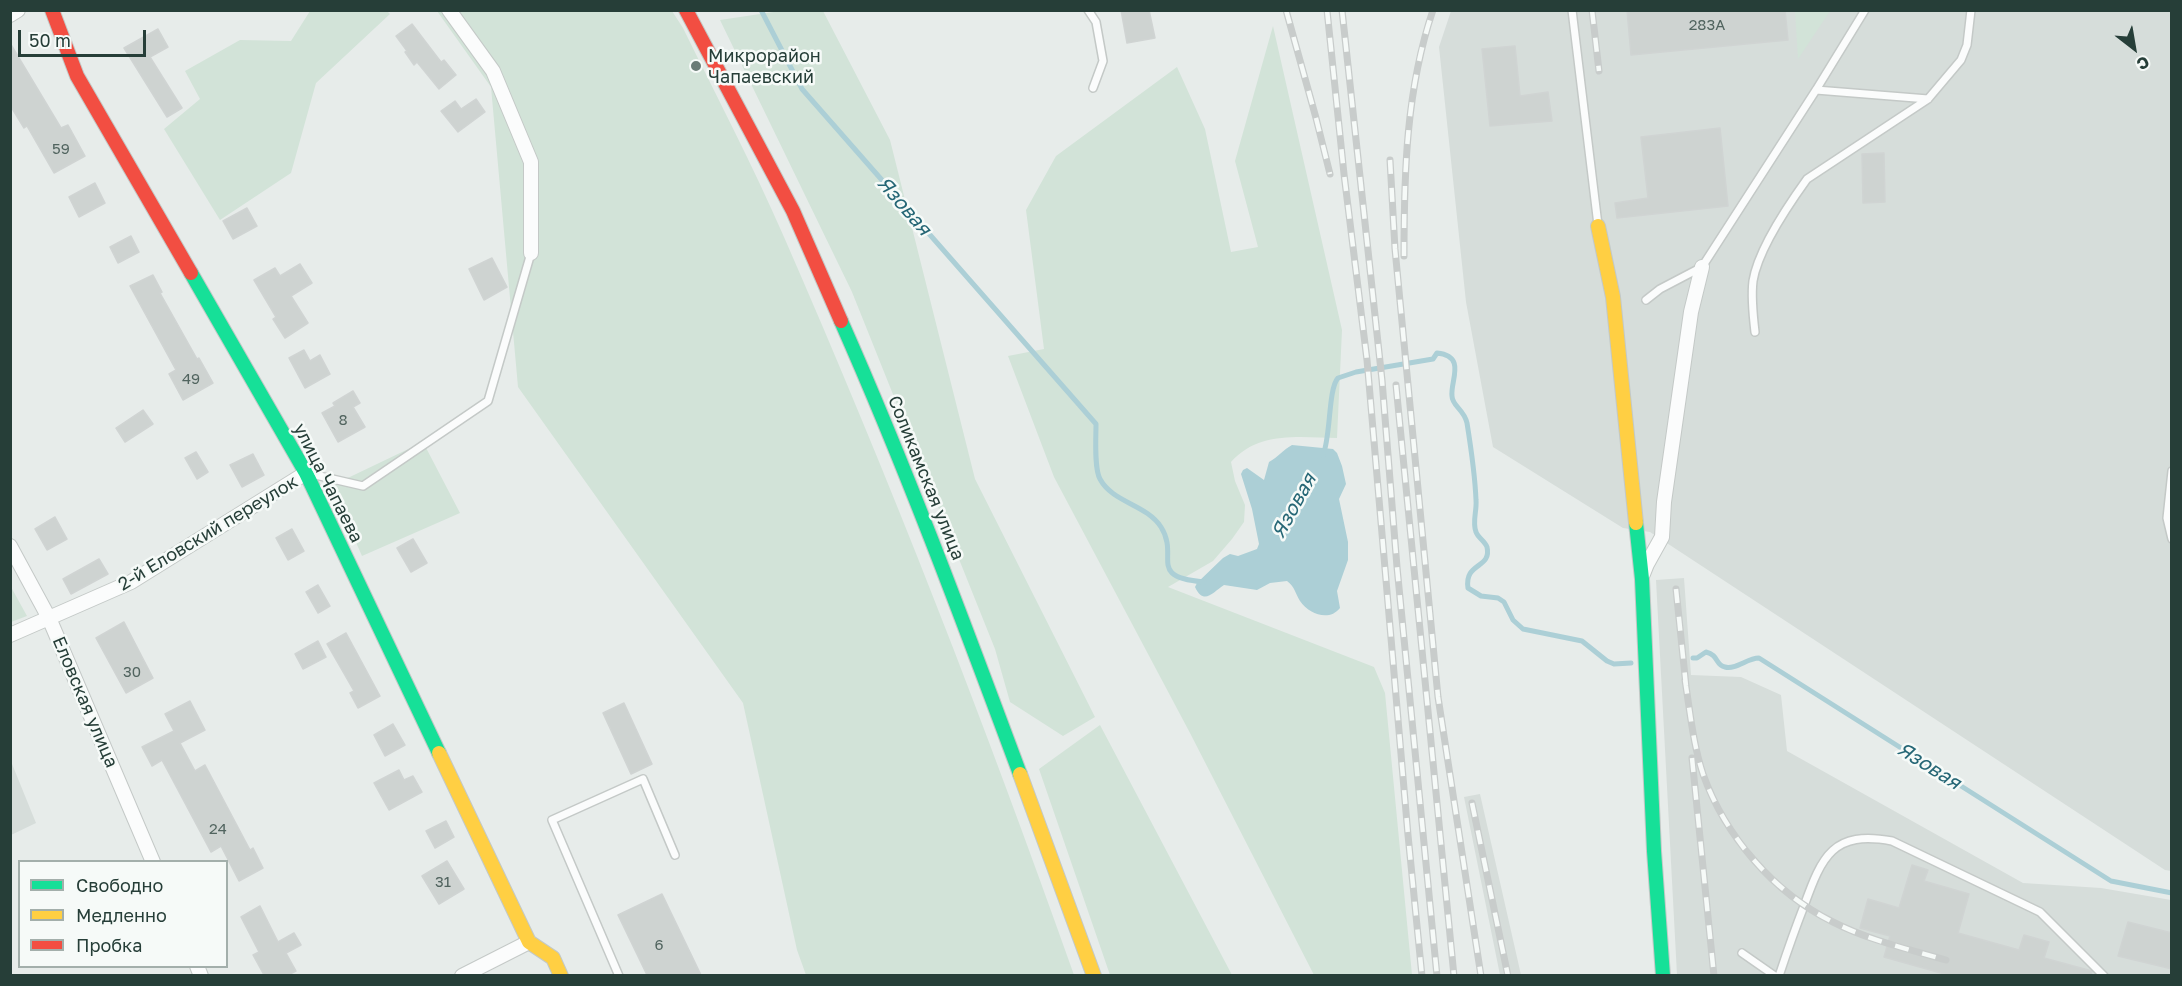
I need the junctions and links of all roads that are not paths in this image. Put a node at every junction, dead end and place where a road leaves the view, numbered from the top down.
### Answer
1 (18, 10) edge
2 (52, 10) edge
3 (448, 10) edge
4 (1088, 10) edge
5 (1572, 10) edge
6 (1865, 10) edge
7 (1971, 10) edge
8 (690, 11) edge
9 (10, 15) edge
10 (1093, 88) dead end
11 (1816, 90) junction
12 (1928, 99) junction
13 (1598, 226) joint
14 (531, 253) joint
15 (1702, 267) junction
16 (1646, 300) dead end
17 (1755, 332) dead end
18 (2172, 471) edge
19 (306, 473) junction
20 (2172, 539) edge
21 (10, 546) edge
22 (1642, 579) junction
23 (49, 618) junction
24 (10, 635) edge
25 (675, 855) dead end
26 (153, 860) edge
27 (529, 942) junction
28 (1742, 953) dead end
29 (462, 975) edge
30 (561, 975) edge
31 (619, 975) edge
32 (1094, 975) edge
33 (1663, 975) edge
34 (1777, 975) edge
35 (2104, 975) edge

1 - 9 street
2 - 19 street, улица Чапаева
3 - 14 street
4 - 10 lane
5 - 13 lane
6 - 11 lane
7 - 12 lane
8 - 32 street, Соликамская улица
11 - 12 lane
11 - 15 lane
12 - 17 lane
13 - 22 street
14 - 19 lane
15 - 16 lane
15 - 22 street
18 - 20 lane
19 - 23 street, 2-й Еловский переулок
19 - 27 street, улица Чапаева
21 - 23 street, Еловская улица
22 - 33 street
23 - 24 street, 2-й Еловский переулок
23 - 26 street, Еловская улица
25 - 31 lane
27 - 29 street
27 - 30 street, улица Чапаева
28 - 34 lane
34 - 35 lane

